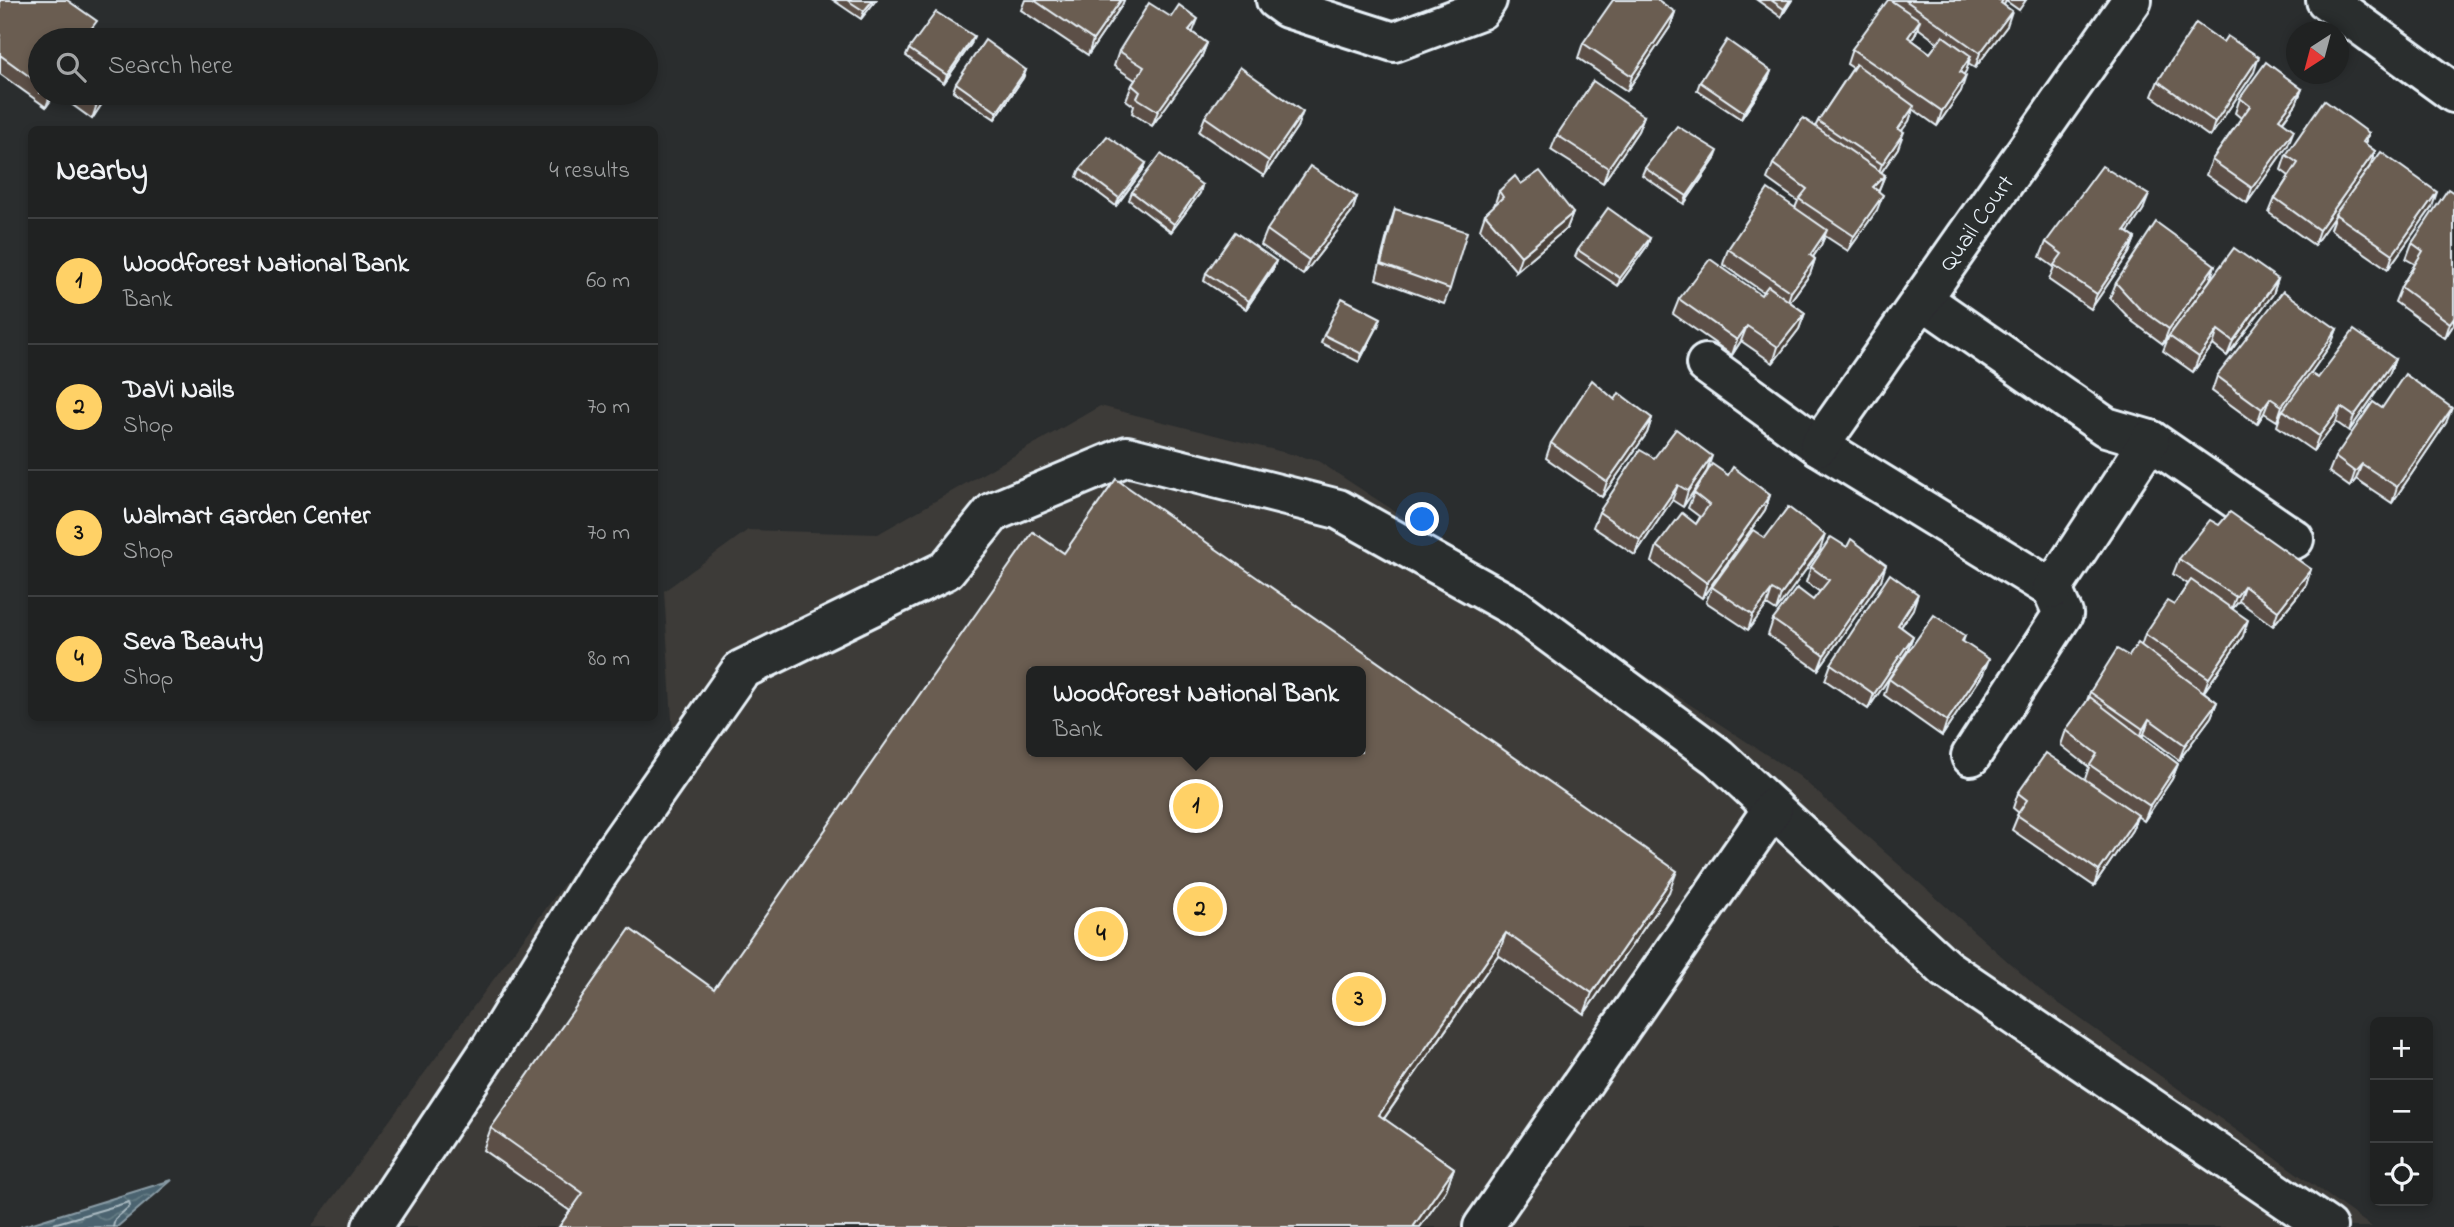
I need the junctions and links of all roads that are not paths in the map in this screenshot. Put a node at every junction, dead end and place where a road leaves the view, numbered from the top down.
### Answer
1 (1276, 0) edge
2 (1487, 0) edge
3 (2132, 0) edge
4 (2326, 0) edge
5 (2454, 93) edge
6 (1922, 299) junction
7 (1706, 364) dead end
8 (2150, 440) junction
9 (1819, 446) junction
10 (2294, 539) dead end
11 (2052, 589) junction
12 (1972, 756) dead end
13 (1773, 808) junction
14 (372, 1227) edge
15 (1483, 1227) edge
16 (2327, 1227) edge

1 - 2 street
3 - 6 street, Quail Court
4 - 5 street
6 - 8 street
6 - 9 street, Quail Court
7 - 9 street
8 - 10 street
8 - 11 street
9 - 11 street
11 - 12 street
13 - 14 street
13 - 15 street
13 - 16 street

